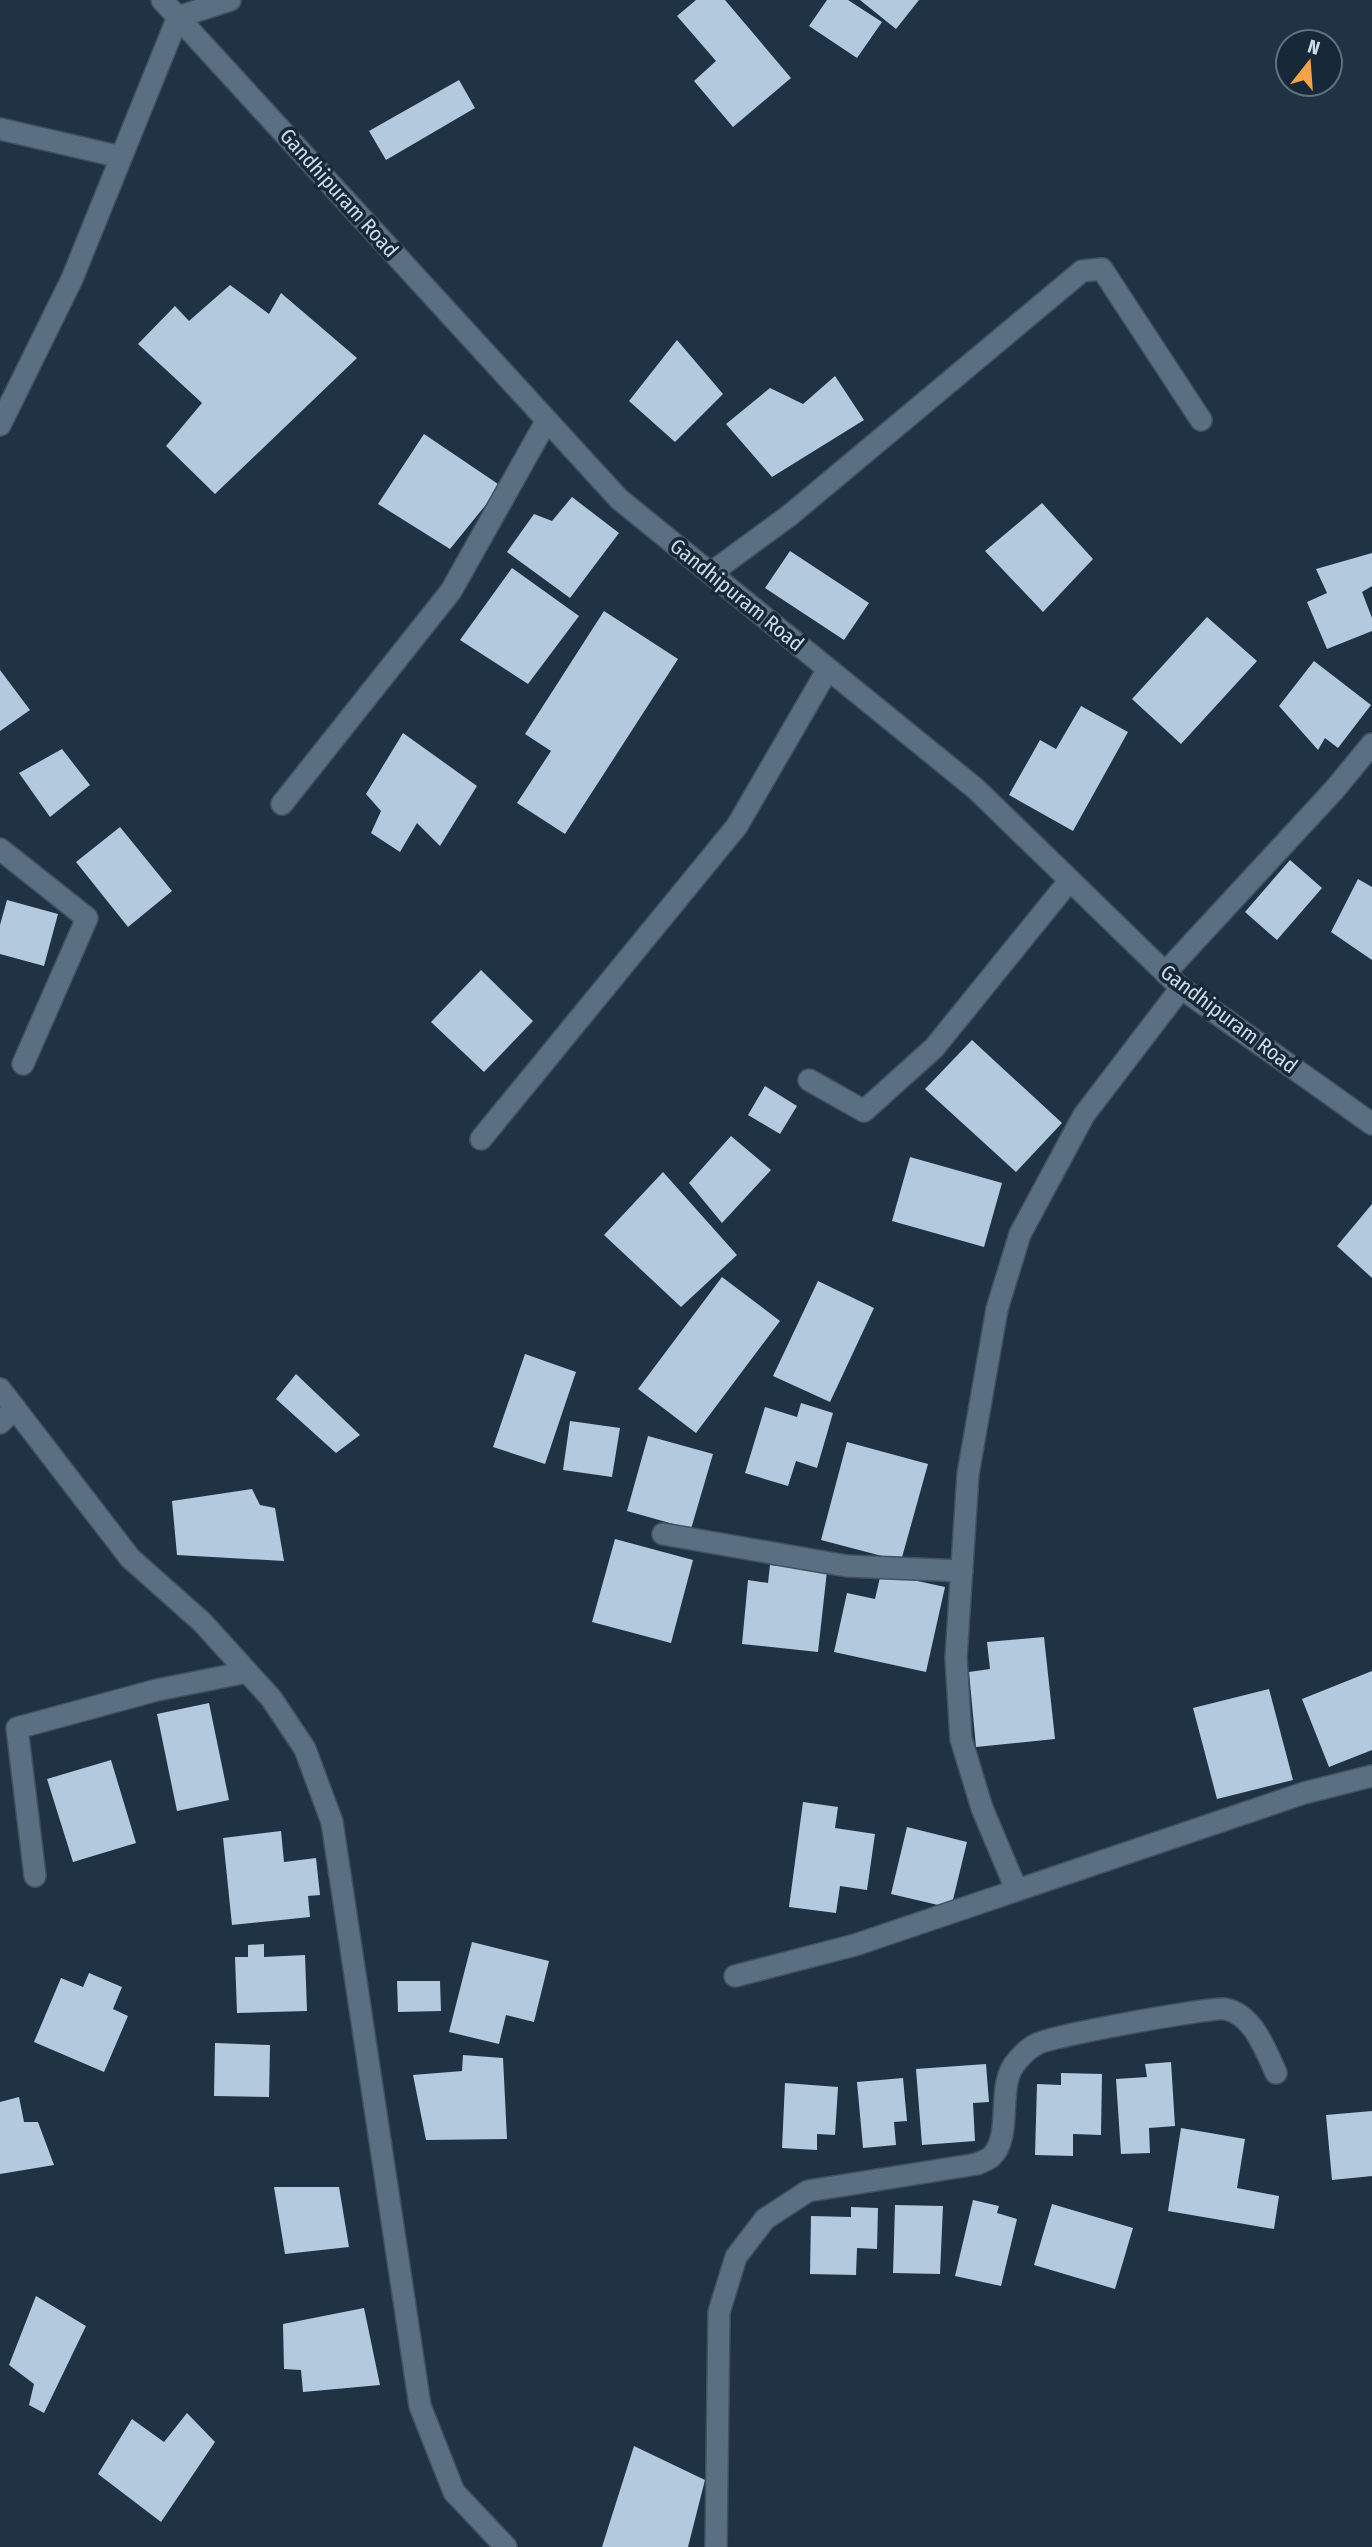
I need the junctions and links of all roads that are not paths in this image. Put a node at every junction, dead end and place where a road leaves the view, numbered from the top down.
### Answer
1 (162, 0) edge
2 (230, 0) edge
3 (178, 17) junction
4 (0, 129) edge
5 (121, 157) junction
6 (547, 420) junction
7 (1201, 420) dead end
8 (0, 425) edge
9 (711, 573) junction
10 (828, 669) junction
11 (1372, 744) edge
12 (282, 804) dead end
13 (0, 849) edge
14 (1070, 880) junction
15 (1165, 973) junction
16 (1181, 988) junction
17 (23, 1064) dead end
18 (809, 1080) dead end
19 (1372, 1124) edge
20 (481, 1139) dead end
21 (0, 1389) edge
22 (8, 1416) edge
23 (663, 1534) dead end
24 (962, 1571) junction
25 (247, 1672) junction
26 (1372, 1776) edge
27 (35, 1876) dead end
28 (1016, 1889) junction
29 (735, 1976) dead end
30 (1276, 2073) dead end
31 (506, 2547) edge
32 (716, 2547) edge

1 - 3 street, Gandhipuram Road
2 - 3 street
3 - 5 street
3 - 6 street, Gandhipuram Road
4 - 5 street
5 - 8 street
6 - 9 street, Gandhipuram Road
6 - 12 street
7 - 9 street
9 - 10 street, Gandhipuram Road
10 - 14 street, Gandhipuram Road
10 - 20 street
11 - 15 street
13 - 17 street
14 - 15 street, Gandhipuram Road
14 - 18 street
15 - 16 street, Gandhipuram Road
16 - 19 street, Gandhipuram Road
16 - 24 street
21 - 22 street
22 - 25 street
23 - 24 street
24 - 28 street
25 - 27 street
25 - 31 street
26 - 28 street
28 - 29 street
30 - 32 street

